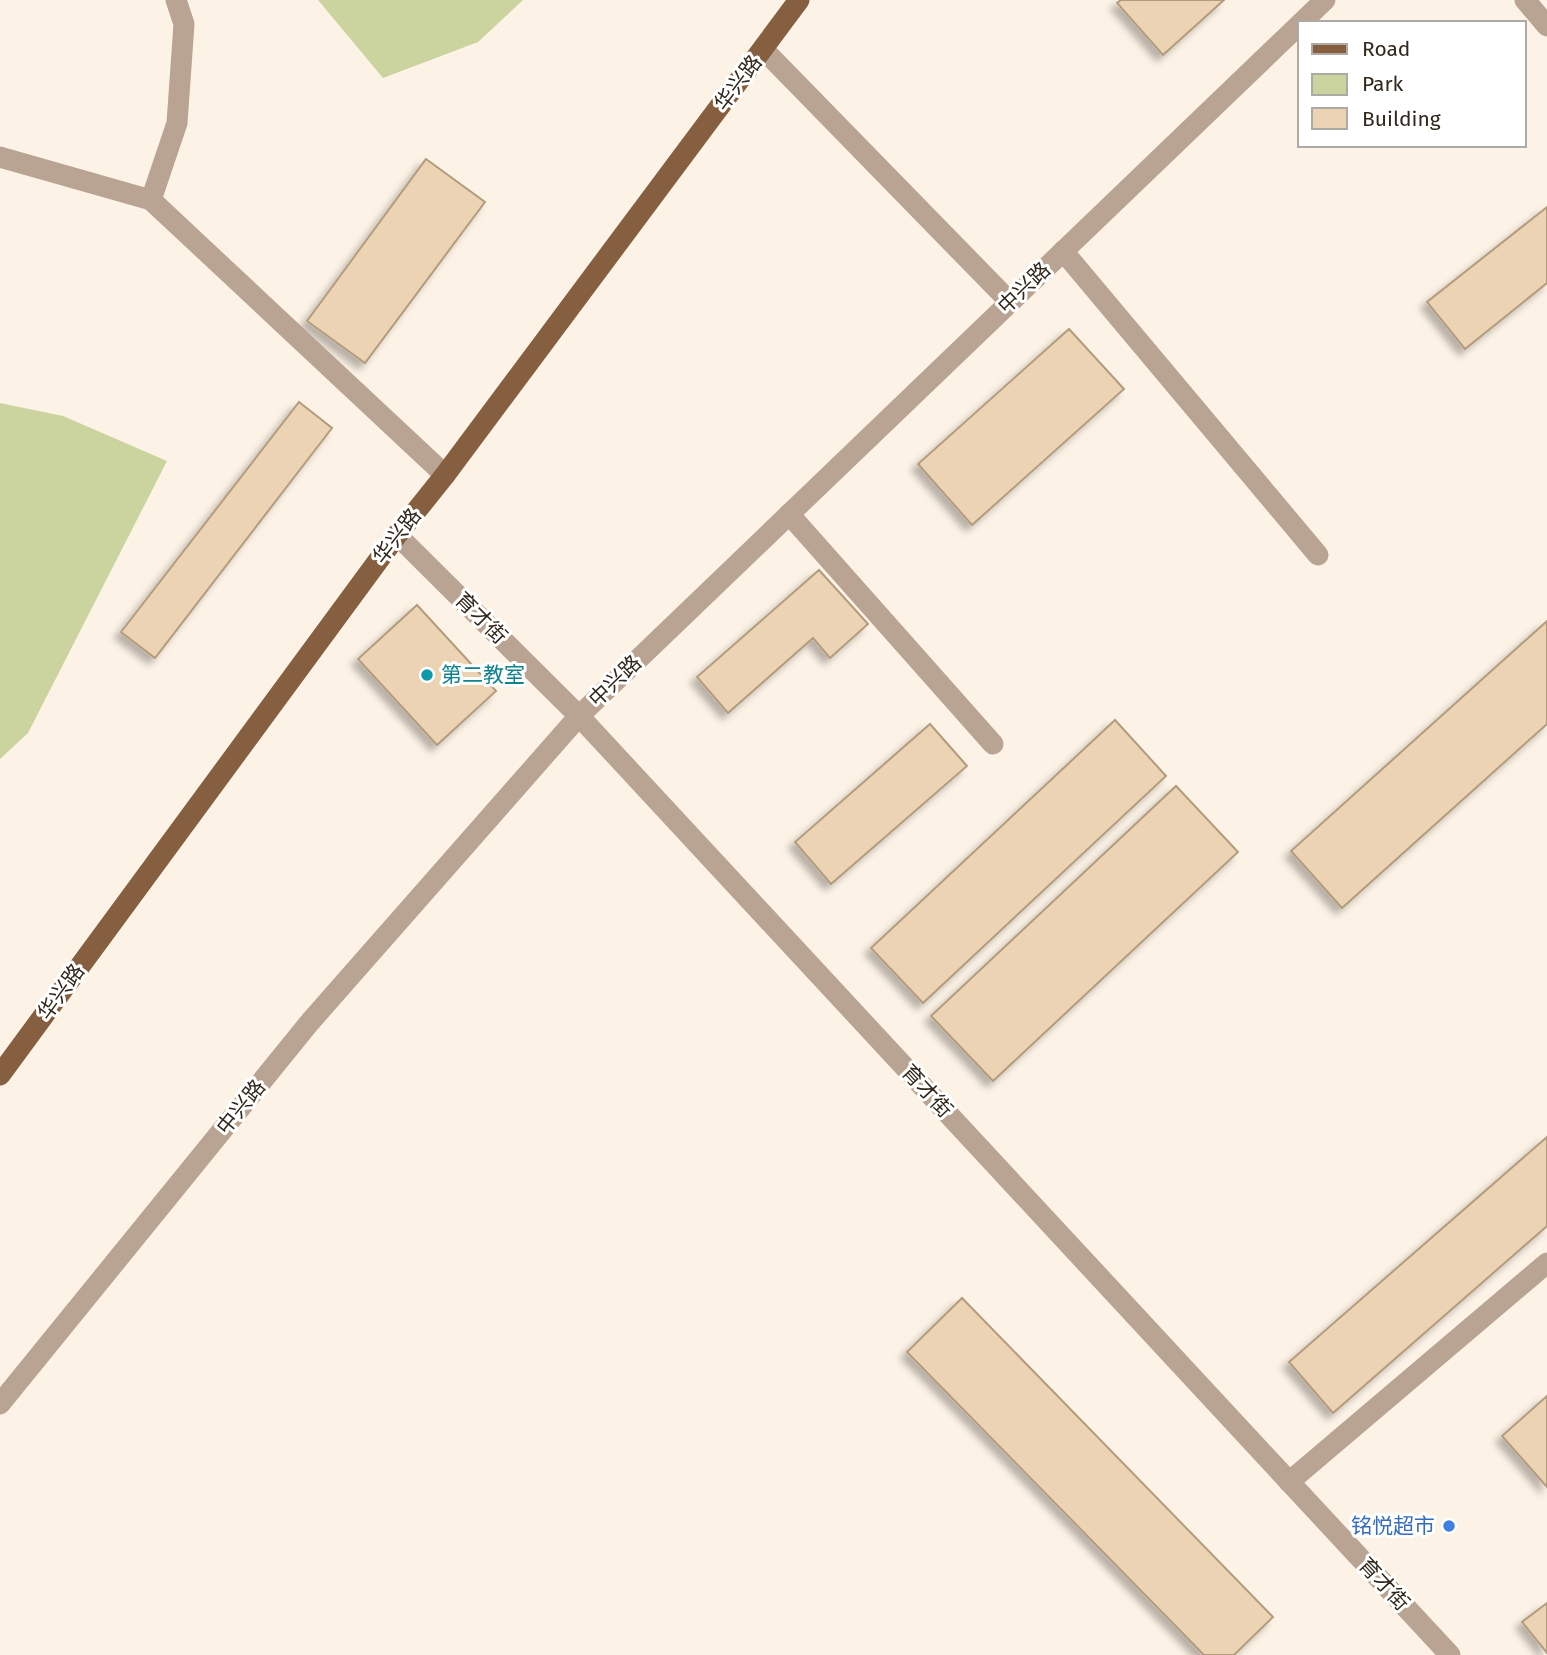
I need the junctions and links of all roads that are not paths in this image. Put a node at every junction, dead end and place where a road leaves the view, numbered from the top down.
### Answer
1 (176, 0) edge
2 (799, 0) edge
3 (1325, 0) edge
4 (1525, 0) edge
5 (1303, 21) edge
6 (1298, 26) edge
7 (1547, 26) edge
8 (763, 49) junction
9 (0, 157) edge
10 (151, 201) junction
11 (1063, 251) junction
12 (1010, 302) junction
13 (445, 475) junction
14 (789, 514) junction
15 (397, 535) junction
16 (1318, 555) dead end
17 (579, 716) junction
18 (993, 744) dead end
19 (0, 1075) edge
20 (1547, 1263) edge
21 (0, 1404) edge
22 (1289, 1482) junction
23 (1450, 1655) edge

1 - 10 street
2 - 8 main road, 华兴路
3 - 5 street, 中兴路
4 - 7 street
6 - 11 street, 中兴路
8 - 12 street
8 - 13 main road, 华兴路
9 - 10 street
10 - 13 street
11 - 12 street, 中兴路
11 - 16 street
12 - 14 street, 中兴路
13 - 15 main road, 华兴路
14 - 17 street, 中兴路
14 - 18 street
15 - 17 street, 育才街
15 - 19 main road, 华兴路
17 - 21 street, 中兴路
17 - 22 street, 育才街
20 - 22 street
22 - 23 street, 育才街

